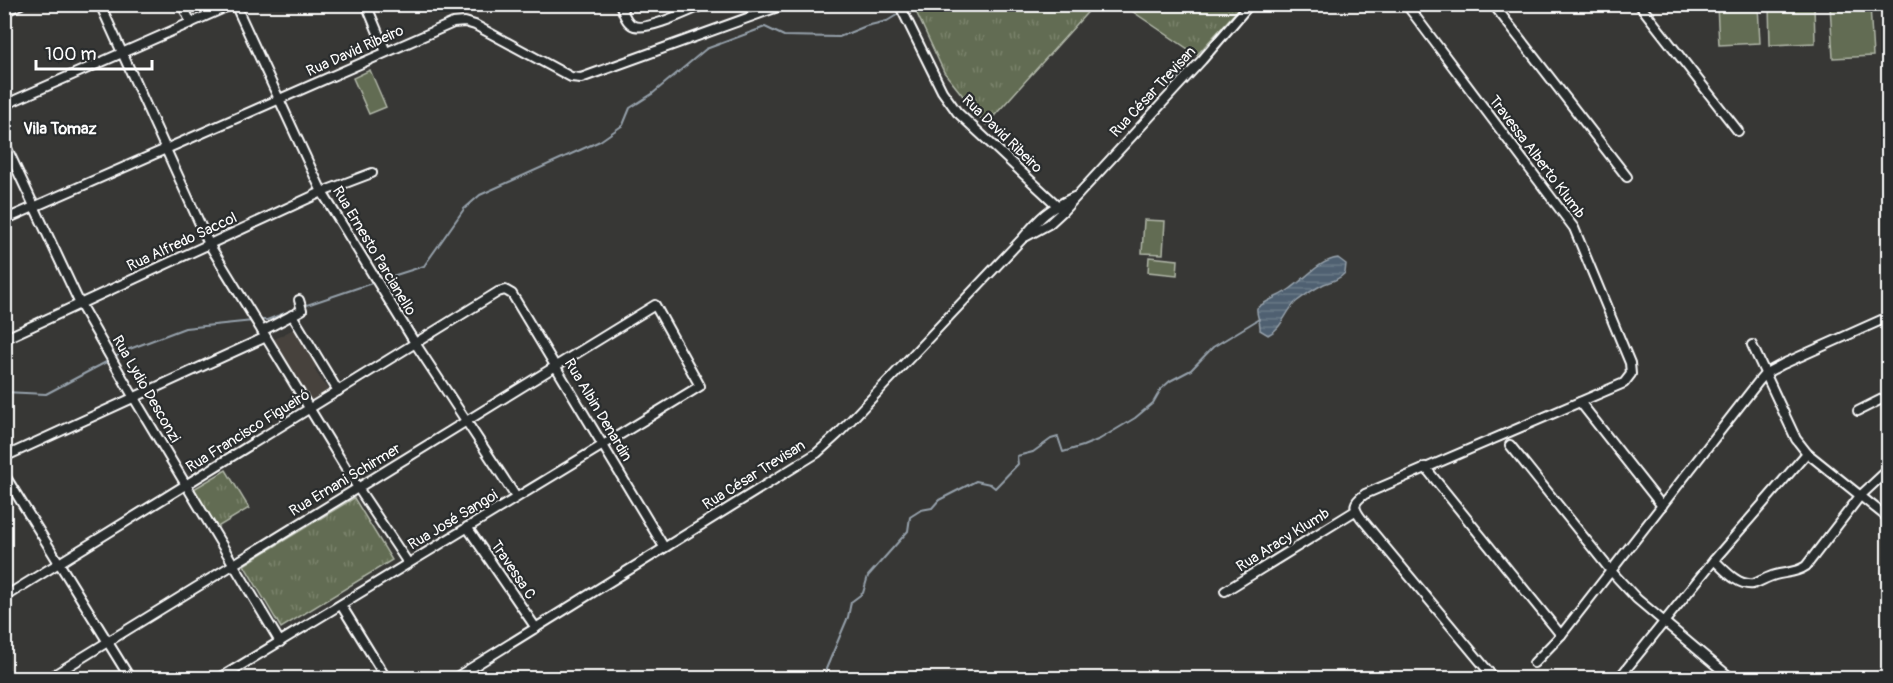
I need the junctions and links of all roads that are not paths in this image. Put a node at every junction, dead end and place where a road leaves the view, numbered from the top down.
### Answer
1 (21, 4) edge
2 (100, 4) edge
3 (182, 4) edge
4 (234, 4) edge
5 (366, 4) edge
6 (620, 4) edge
7 (705, 4) edge
8 (786, 4) edge
9 (899, 4) edge
10 (1250, 4) edge
11 (1406, 4) edge
12 (1493, 4) edge
13 (1639, 4) edge
14 (4, 12) edge
15 (191, 23) junction
16 (386, 52) junction
17 (122, 53) junction
18 (278, 99) junction
19 (4, 105) edge
20 (1738, 131) dead end
21 (4, 142) edge
22 (166, 149) junction
23 (372, 173) dead end
24 (1627, 177) dead end
25 (322, 192) junction
26 (34, 207) junction
27 (1060, 208) junction
28 (4, 220) edge
29 (209, 244) junction
30 (505, 290) joint
31 (298, 300) dead end
32 (80, 304) junction
33 (292, 315) junction
34 (1888, 317) edge
35 (264, 334) junction
36 (4, 339) edge
37 (415, 343) junction
38 (1752, 345) dead end
39 (555, 366) junction
40 (1631, 374) joint
41 (1766, 374) junction
42 (700, 386) joint
43 (338, 391) junction
44 (1888, 396) edge
45 (134, 398) junction
46 (1580, 402) junction
47 (309, 409) junction
48 (1858, 411) dead end
49 (466, 422) junction
50 (603, 445) junction
51 (1510, 445) dead end
52 (1807, 453) junction
53 (4, 457) edge
54 (1425, 467) junction
55 (1888, 470) edge
56 (4, 474) edge
57 (187, 485) junction
58 (358, 488) junction
59 (1860, 496) junction
60 (516, 498) junction
61 (1662, 506) junction
62 (1355, 511) junction
63 (1888, 518) edge
64 (467, 527) junction
65 (664, 547) junction
66 (1714, 560) junction
67 (59, 563) junction
68 (408, 563) junction
69 (235, 564) junction
70 (1611, 571) junction
71 (1225, 591) dead end
72 (4, 597) edge
73 (341, 605) junction
74 (1663, 622) junction
75 (536, 628) junction
76 (1561, 635) junction
77 (108, 642) junction
78 (280, 642) junction
79 (1534, 663) dead end
80 (1720, 670) junction
81 (49, 678) edge
82 (130, 678) edge
83 (220, 678) edge
84 (386, 678) edge
85 (455, 678) edge
86 (1494, 678) edge
87 (1619, 678) edge
88 (1713, 678) edge
89 (1731, 678) edge

1 - 14 street
2 - 17 street
3 - 15 street
4 - 15 street
4 - 18 street, Rua Ernesto Parcianello
5 - 16 street
6 - 7 street
8 - 16 street, Rua David Ribeiro
9 - 27 street, Rua David Ribeiro
10 - 27 street, Rua César Trevisan
11 - 40 street, Travessa Alberto Klumb
12 - 24 street
13 - 20 street
15 - 17 street
16 - 18 street, Rua David Ribeiro
17 - 19 street
17 - 22 street
18 - 22 street, Rua David Ribeiro
18 - 25 street, Rua Ernesto Parcianello
21 - 26 street, Rua Lydio Desconzi
22 - 26 street, Rua David Ribeiro
22 - 29 street
23 - 25 street, Rua Alfredo Saccol
25 - 29 street, Rua Alfredo Saccol
25 - 37 street, Rua Ernesto Parcianello
26 - 28 street, Rua David Ribeiro
26 - 32 street, Rua Lydio Desconzi
27 - 65 street, Rua César Trevisan
29 - 32 street, Rua Alfredo Saccol
29 - 35 street
30 - 37 street, Rua Francisco Figueiró
30 - 39 street, Rua Albin Denardin
31 - 33 street
32 - 36 street, Rua Alfredo Saccol
32 - 45 street, Rua Lydio Desconzi
33 - 35 street
33 - 43 street
34 - 41 street
35 - 45 street
35 - 47 street
37 - 43 street, Rua Francisco Figueiró
37 - 49 street, Rua Ernesto Parcianello
38 - 41 street
39 - 42 street, Rua Ernani Schirmer
39 - 49 street, Rua Ernani Schirmer
39 - 50 street, Rua Albin Denardin
40 - 46 street, Rua Aracy Klumb
41 - 52 street
41 - 61 street
42 - 50 street, Rua José Sangoi
43 - 47 street, Rua Francisco Figueiró
44 - 48 street
45 - 53 street
45 - 57 street, Rua Lydio Desconzi
46 - 54 street, Rua Aracy Klumb
46 - 61 street
47 - 57 street, Rua Francisco Figueiró
47 - 58 street
49 - 58 street, Rua Ernani Schirmer
49 - 60 street, Rua Ernesto Parcianello
50 - 60 street, Rua José Sangoi
50 - 65 street, Rua Albin Denardin
51 - 70 street
52 - 59 street
52 - 66 street
54 - 62 street, Rua Aracy Klumb
54 - 76 street
55 - 59 street
56 - 67 street
57 - 67 street, Rua Francisco Figueiró
57 - 69 street, Rua Lydio Desconzi
58 - 68 street
58 - 69 street, Rua Ernani Schirmer
59 - 63 street
59 - 66 street
60 - 64 street, Rua José Sangoi
61 - 70 street
62 - 71 street, Rua Aracy Klumb
62 - 86 street
64 - 68 street, Rua José Sangoi
64 - 75 street, Travessa C
65 - 75 street, Rua César Trevisan
66 - 74 street
67 - 72 street, Rua Francisco Figueiró
67 - 77 street
68 - 73 street, Rua José Sangoi
69 - 77 street, Rua Ernani Schirmer
69 - 78 street, Rua Lydio Desconzi
70 - 74 street
70 - 76 street
73 - 78 street, Rua José Sangoi
73 - 84 street
74 - 80 street
74 - 87 street
75 - 85 street, Rua César Trevisan
76 - 79 street
77 - 81 street, Rua Ernani Schirmer
77 - 82 street
78 - 83 street, Rua José Sangoi
80 - 88 street
80 - 89 street

